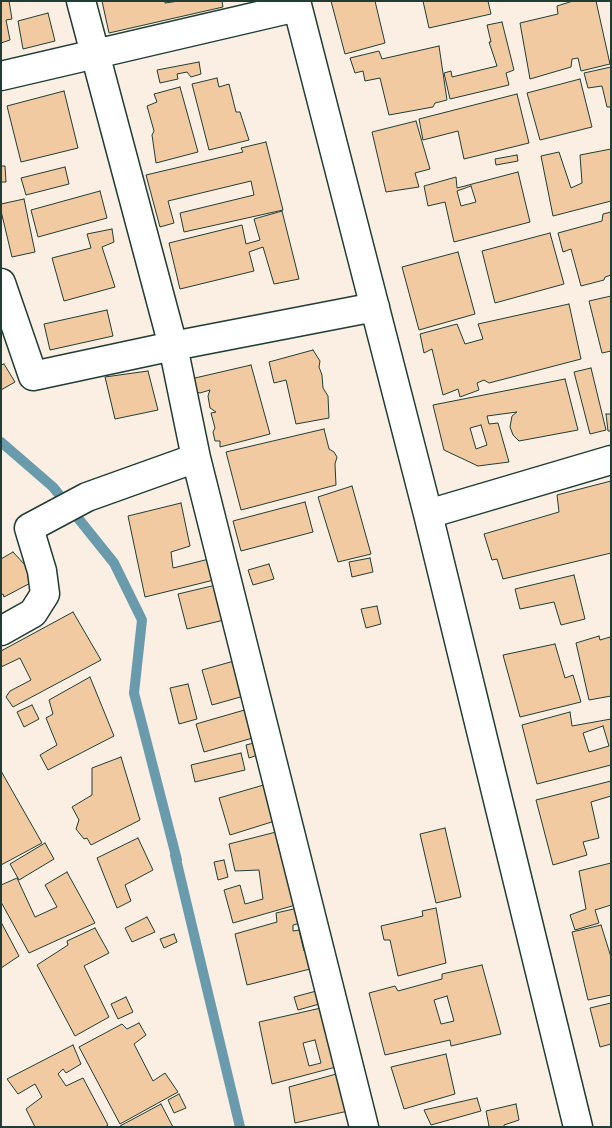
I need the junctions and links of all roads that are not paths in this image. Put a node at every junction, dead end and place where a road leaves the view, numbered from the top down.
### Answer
1 (81, 1) edge
2 (296, 4) edge
3 (94, 54) junction
4 (1, 76) edge
5 (1, 283) edge
6 (375, 307) junction
7 (173, 346) junction
8 (196, 458) junction
9 (611, 460) edge
10 (428, 514) junction
11 (1, 631) edge
12 (364, 1127) edge
13 (578, 1127) edge

1 - 3 street
2 - 3 street
2 - 6 street
3 - 4 street
3 - 7 street
5 - 7 street
6 - 7 street
6 - 10 street
7 - 8 street
8 - 11 street
8 - 12 street
9 - 10 street
10 - 13 street

